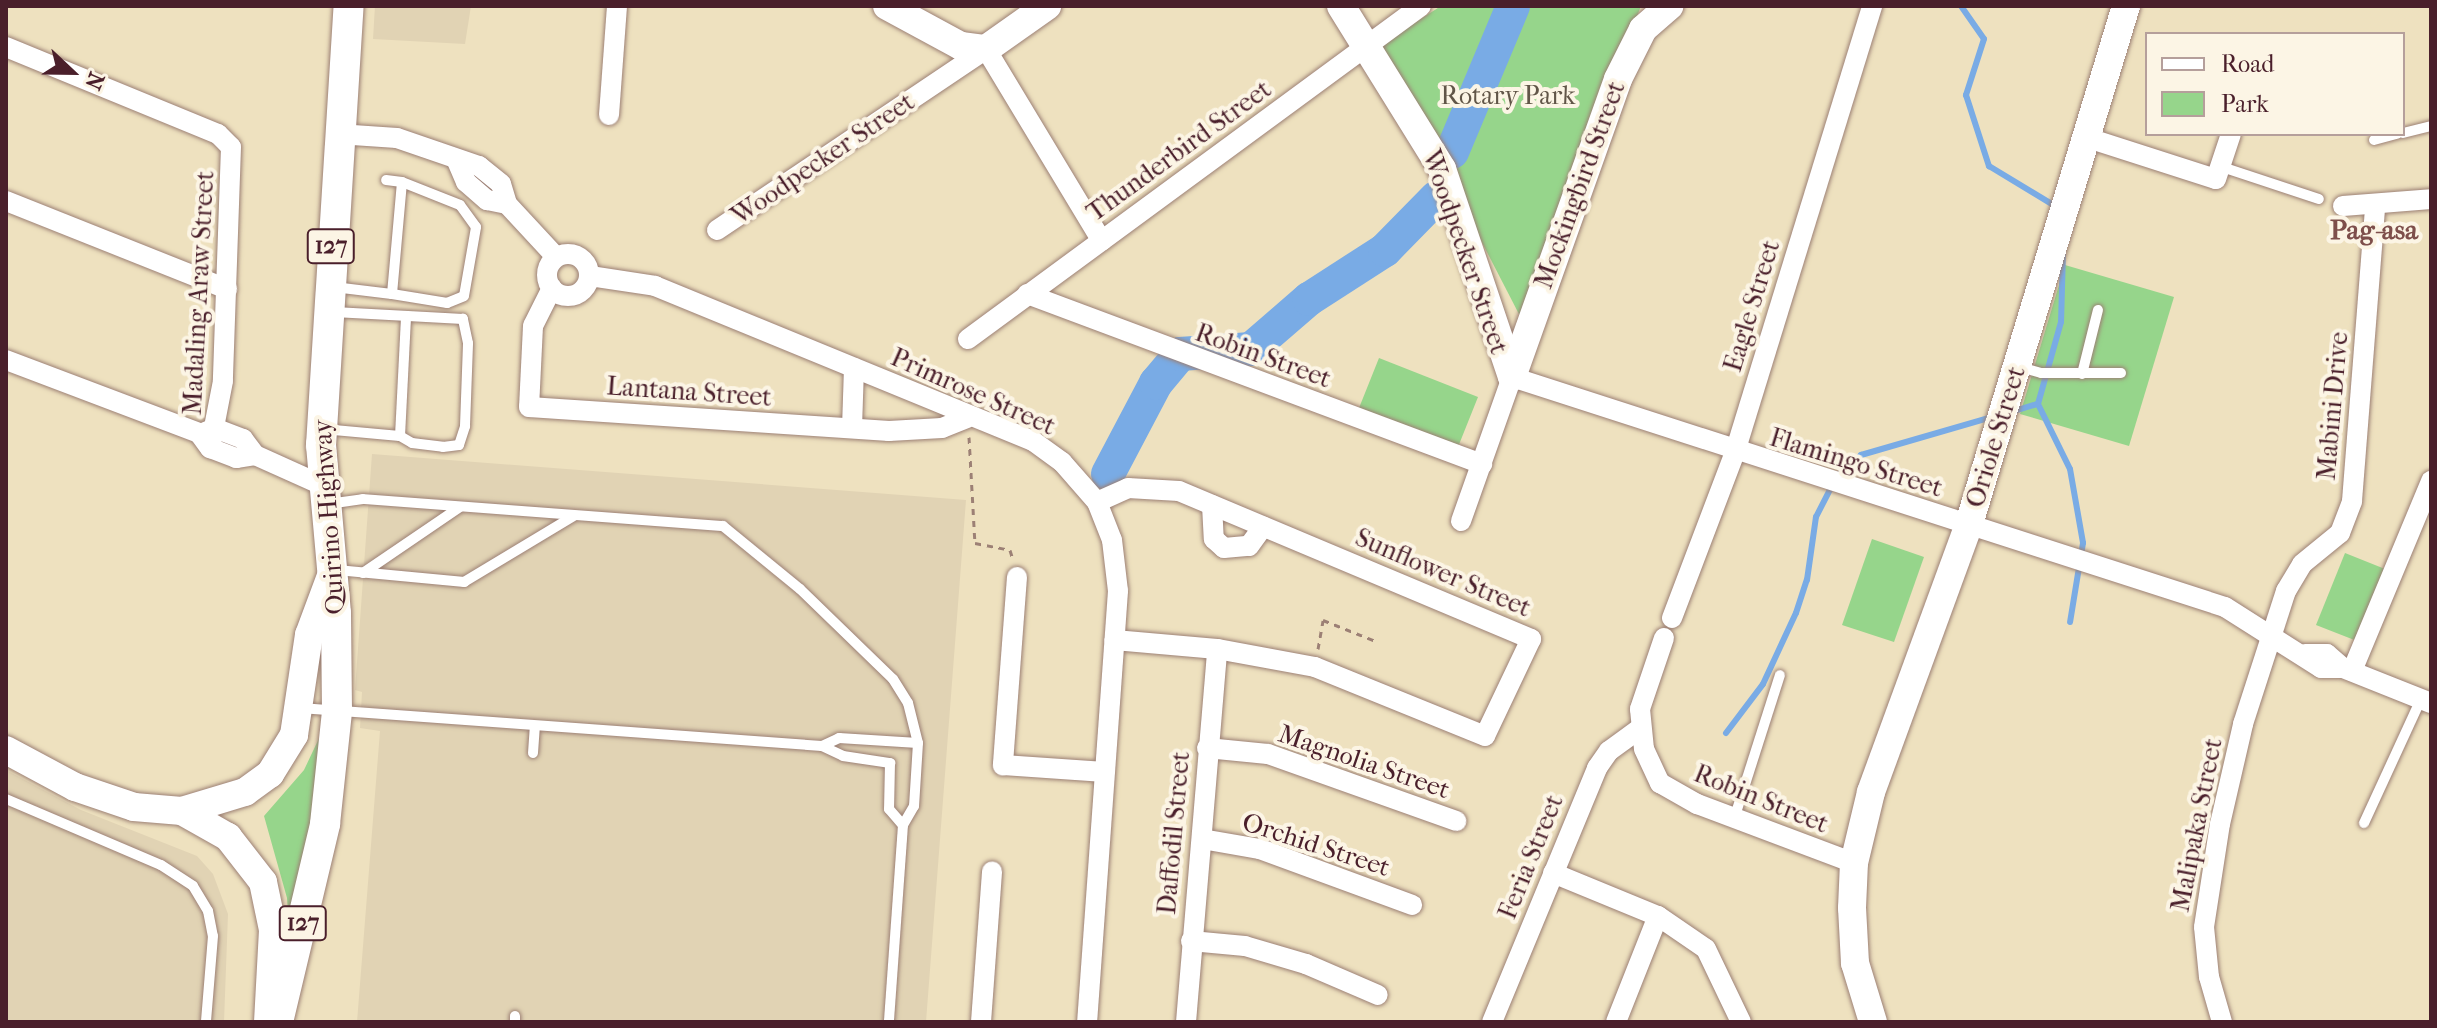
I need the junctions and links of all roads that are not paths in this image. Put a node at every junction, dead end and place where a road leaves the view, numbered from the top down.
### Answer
1 (349, 6) edge
2 (617, 6) edge
3 (1047, 6) edge
4 (1341, 6) edge
5 (1421, 6) edge
6 (1669, 6) edge
7 (1872, 6) edge
8 (2126, 6) edge
9 (904, 10) edge
10 (6, 47) edge
11 (986, 49) junction
12 (1369, 56) junction
13 (609, 115) dead end
14 (2431, 126) edge
15 (2405, 132) edge
16 (338, 134) junction
17 (2230, 136) edge
18 (2389, 136) edge
19 (2088, 138) junction
20 (2374, 140) dead end
21 (2222, 167) junction
22 (386, 180) dead end
23 (402, 182) junction
24 (2319, 199) dead end
25 (2431, 199) edge
26 (6, 201) edge
27 (2343, 206) dead end
28 (2375, 206) junction
29 (717, 230) dead end
30 (1102, 241) junction
31 (556, 257) junction
32 (590, 276) junction
33 (552, 288) junction
34 (227, 289) junction
35 (392, 294) junction
36 (1027, 294) junction
37 (328, 299) junction
38 (2098, 310) dead end
39 (406, 316) junction
40 (968, 339) dead end
41 (6, 360) edge
42 (2019, 366) junction
43 (854, 368) junction
44 (2121, 373) dead end
45 (2082, 374) junction
46 (1512, 377) junction
47 (967, 418) junction
48 (852, 428) junction
49 (322, 429) junction
50 (400, 436) junction
51 (209, 437) junction
52 (1735, 452) junction
53 (1482, 464) junction
54 (2431, 481) edge
55 (325, 495) junction
56 (1097, 502) junction
57 (1212, 505) junction
58 (460, 506) junction
59 (575, 515) junction
60 (1461, 521) dead end
61 (1969, 524) junction
62 (1263, 527) junction
63 (333, 570) junction
64 (363, 573) junction
65 (1017, 577) road end
66 (1672, 618) dead end
67 (1664, 638) dead end
68 (2270, 639) junction
69 (1114, 640) junction
70 (1217, 649) junction
71 (2348, 669) junction
72 (1780, 675) dead end
73 (2428, 699) edge
74 (300, 708) junction
75 (337, 711) junction
76 (535, 726) junction
77 (1641, 728) junction
78 (918, 743) junction
79 (822, 746) junction
80 (1207, 748) junction
81 (6, 750) edge
82 (533, 753) dead end
83 (1105, 772) junction
84 (6, 799) edge
85 (182, 811) junction
86 (1734, 819) junction
87 (1456, 821) dead end
88 (2364, 823) dead end
89 (903, 825) junction
90 (1202, 839) junction
91 (1854, 863) junction
92 (992, 871) dead end
93 (1553, 873) junction
94 (1412, 905) dead end
95 (1658, 916) junction
96 (1191, 941) junction
97 (1378, 995) dead end
98 (206, 1022) edge
99 (268, 1022) edge
100 (278, 1022) edge
101 (889, 1022) edge
102 (981, 1022) edge
103 (1087, 1022) edge
104 (1186, 1022) edge
105 (1492, 1022) edge
106 (1616, 1022) edge
107 (1741, 1022) edge
108 (1873, 1022) edge
109 (2222, 1022) edge

1 - 16 main road, Quirino Highway / 127
2 - 13 street
3 - 11 street, Woodpecker Street
4 - 12 street, Woodpecker Street
5 - 12 street, Thunderbird Street
6 - 46 street, Mockingbird Street
7 - 52 street, Eagle Street
8 - 19 street, Oriole Street
9 - 11 street
10 - 34 street, Madaling Araw Street
11 - 29 street, Woodpecker Street
11 - 30 street
12 - 30 street, Thunderbird Street
12 - 46 street, Woodpecker Street
14 - 15 lane
16 - 31 street
16 - 37 main road, Quirino Highway / 127
17 - 21 street
18 - 20 lane
19 - 21 street
19 - 42 street, Oriole Street
21 - 24 lane
22 - 23 lane
23 - 35 lane
23 - 35 lane
25 - 28 street
26 - 34 street
27 - 28 street
28 - 68 street, Mabini Drive
30 - 36 street, Thunderbird Street
31 - 32 street
31 - 33 street
32 - 33 street
32 - 43 street, Primrose Street
33 - 48 street, Lantana Street
34 - 51 street, Madaling Araw Street
35 - 37 lane
36 - 40 street, Thunderbird Street
36 - 53 street, Robin Street
37 - 39 lane
37 - 49 main road, Quirino Highway / 127
38 - 45 lane
39 - 50 lane
39 - 50 lane
41 - 51 street
42 - 45 lane
42 - 61 street, Oriole Street
43 - 47 street, Primrose Street
43 - 48 street
44 - 45 lane
46 - 52 street, Flamingo Street
46 - 53 street
47 - 48 street, Lantana Street
47 - 56 street, Primrose Street
49 - 50 lane
49 - 55 main road, Quirino Highway / 127
51 - 55 street
52 - 61 street, Flamingo Street
52 - 66 street, Eagle Street
53 - 60 street
54 - 71 street
55 - 58 lane
55 - 63 main road, Quirino Highway / 127
56 - 57 street, Sunflower Street
56 - 69 street, Primrose Street
57 - 62 street, Sunflower Street
57 - 62 street
58 - 59 lane
58 - 64 lane
59 - 64 lane
59 - 78 lane
61 - 68 street, Flamingo Street
61 - 91 street, Oriole Street
62 - 70 street, Sunflower Street
63 - 64 lane
63 - 74 street
63 - 75 main road, Quirino Highway / 127
65 - 83 street
67 - 77 street
68 - 71 street, Flamingo Street
68 - 109 street, Malipaka Street
69 - 70 street, Sunflower Street
69 - 83 street, Primrose Street
70 - 80 street, Daffodil Street
71 - 73 street, Flamingo Street
72 - 86 lane
73 - 88 lane
74 - 75 lane
74 - 85 street
75 - 76 lane
75 - 100 main road, Quirino Highway / 127
76 - 79 lane
76 - 82 lane
77 - 86 street, Robin Street
77 - 93 street, Feria Street
78 - 79 lane
78 - 89 lane
79 - 89 lane
80 - 87 street, Magnolia Street
80 - 90 street, Daffodil Street
81 - 85 street
83 - 103 street, Primrose Street
84 - 98 lane
85 - 99 street
86 - 91 street, Robin Street
89 - 101 lane
90 - 94 street, Orchid Street
90 - 96 street, Daffodil Street
91 - 108 street, Oriole Street
92 - 102 street
93 - 95 street
93 - 105 street, Feria Street
95 - 106 street
95 - 107 street
96 - 97 street
96 - 104 street, Daffodil Street

